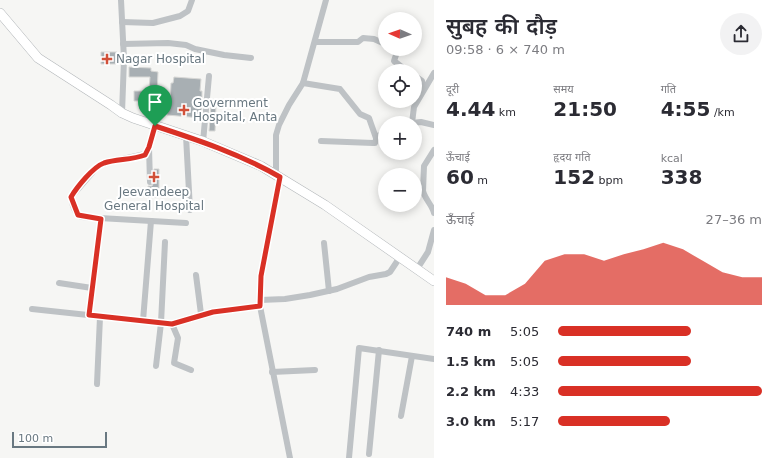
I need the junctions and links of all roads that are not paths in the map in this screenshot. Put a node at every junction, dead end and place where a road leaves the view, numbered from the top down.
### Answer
1 (121, 0) edge
2 (192, 0) edge
3 (326, 0) edge
4 (0, 13) edge
5 (122, 22) junction
6 (378, 40) edge
7 (315, 42) junction
8 (123, 44) junction
9 (396, 56) edge
10 (251, 58) dead end
11 (398, 64) edge
12 (434, 73) edge
13 (209, 76) dead end
14 (422, 81) edge
15 (303, 83) junction
16 (424, 88) junction
17 (122, 113) junction
18 (412, 116) edge
19 (422, 122) edge
20 (434, 125) edge
21 (155, 126) junction
22 (378, 135) edge
23 (186, 136) junction
24 (376, 138) junction
25 (321, 141) dead end
26 (203, 142) junction
27 (149, 147) junction
28 (434, 150) edge
29 (278, 176) junction
30 (150, 182) dead end
31 (190, 210) dead end
32 (434, 214) edge
33 (101, 219) junction
34 (151, 221) junction
35 (186, 223) dead end
36 (434, 230) edge
37 (165, 242) dead end
38 (324, 243) dead end
39 (400, 257) junction
40 (417, 269) junction
41 (196, 275) dead end
42 (434, 281) edge
43 (59, 283) dead end
44 (92, 288) junction
45 (329, 291) junction
46 (260, 303) junction
47 (32, 309) dead end
48 (201, 314) junction
49 (89, 315) junction
50 (100, 317) junction
51 (143, 321) junction
52 (161, 323) junction
53 (172, 324) junction
54 (379, 350) junction
55 (412, 356) junction
56 (434, 359) edge
57 (156, 366) dead end
58 (191, 370) dead end
59 (315, 370) dead end
60 (272, 372) junction
61 (97, 384) dead end
62 (401, 416) dead end
63 (369, 454) dead end
64 (290, 458) edge
65 (349, 458) edge

1 - 5 street
2 - 5 street
3 - 7 street
4 - 17 main road
5 - 8 street
6 - 7 street
7 - 15 street
8 - 10 street
8 - 17 street
9 - 11 street
12 - 16 street
13 - 26 street
14 - 16 street
15 - 24 street
15 - 29 street
16 - 18 street
17 - 21 main road
19 - 20 street
21 - 23 main road
21 - 27 street
22 - 24 street
23 - 26 main road
23 - 31 street
24 - 25 street
26 - 29 main road
27 - 30 street
27 - 33 street
28 - 32 street
29 - 39 main road
29 - 46 street
33 - 34 street
33 - 44 street
34 - 35 street
34 - 51 street
36 - 40 street
37 - 52 street
38 - 45 street
39 - 40 main road
39 - 45 street
40 - 42 main road
41 - 48 street
43 - 44 street
44 - 49 street
45 - 46 street
46 - 48 street
46 - 60 street
47 - 49 street
48 - 53 street
49 - 50 street
50 - 51 street
50 - 61 street
51 - 52 street
52 - 53 street
52 - 57 street
53 - 58 street
54 - 55 street
54 - 63 street
54 - 65 street
55 - 56 street
55 - 62 street
59 - 60 street
60 - 64 street

